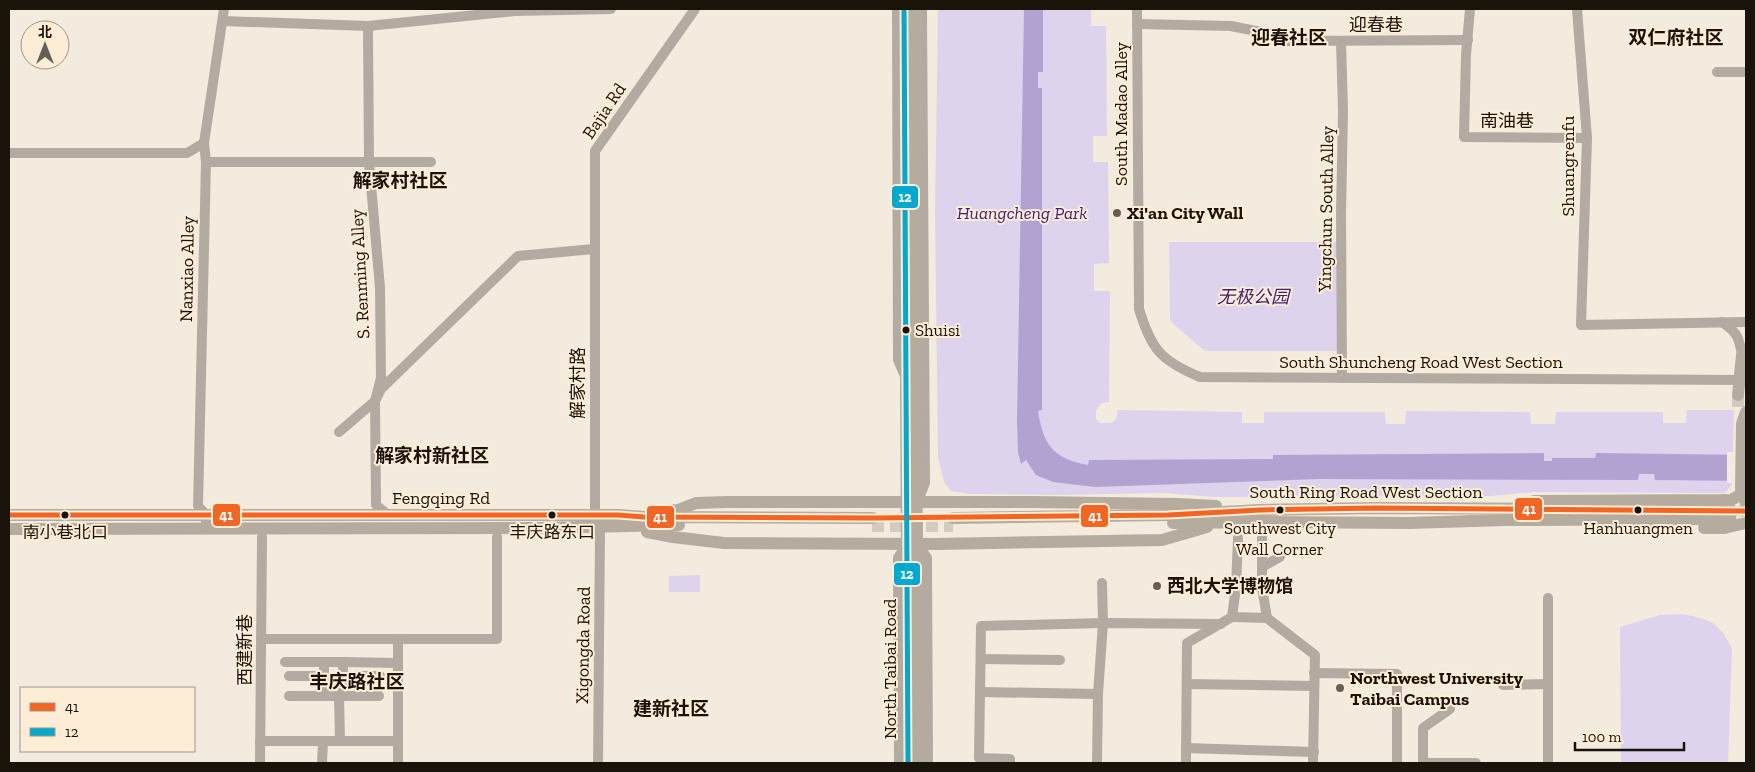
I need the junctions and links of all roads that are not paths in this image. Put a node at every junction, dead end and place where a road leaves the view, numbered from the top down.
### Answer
1 (224, 9) edge
2 (610, 9) edge
3 (695, 9) edge
4 (896, 9) edge
5 (904, 9) edge
6 (915, 9) edge
7 (922, 9) edge
8 (1137, 9) edge
9 (1470, 9) edge
10 (1577, 9) edge
11 (222, 21) junction
12 (1136, 24) junction
13 (368, 26) junction
14 (1468, 40) junction
15 (1341, 41) junction
16 (1717, 72) dead end
17 (1746, 72) edge
18 (1587, 138) junction
19 (204, 144) junction
20 (9, 153) edge
21 (206, 162) junction
22 (368, 162) junction
23 (431, 162) dead end
24 (594, 249) junction
25 (1139, 309) joint
26 (1721, 322) junction
27 (1746, 322) edge
28 (916, 344) junction
29 (1744, 354) edge
30 (924, 364) junction
31 (1342, 378) junction
32 (906, 379) junction
33 (1744, 380) edge
34 (1738, 394) tunnel mouth
35 (375, 401) junction
36 (1742, 416) tunnel mouth
37 (338, 432) dead end
38 (1743, 496) edge
39 (912, 502) junction
40 (1240, 511) junction
41 (1722, 514) junction
42 (9, 515) edge
43 (206, 515) junction
44 (388, 515) junction
45 (618, 515) junction
46 (1221, 522) junction
47 (601, 524) junction
48 (1746, 524) edge
49 (9, 529) edge
50 (206, 529) junction
51 (262, 537) dead end
52 (497, 537) dead end
53 (1238, 538) dead end
54 (1262, 538) dead end
55 (912, 544) junction
56 (1280, 557) dead end
57 (1262, 567) junction
58 (1102, 583) dead end
59 (1236, 587) junction
60 (1262, 587) junction
61 (1548, 598) dead end
62 (1232, 617) junction
63 (1267, 618) junction
64 (1103, 623) junction
65 (1221, 624) junction
66 (261, 639) junction
67 (398, 640) junction
68 (981, 659) junction
69 (1060, 660) dead end
70 (285, 662) dead end
71 (343, 662) junction
72 (324, 663) junction
73 (398, 663) junction
74 (1314, 673) junction
75 (289, 676) dead end
76 (324, 676) junction
77 (343, 676) junction
78 (380, 676) dead end
79 (1187, 684) junction
80 (1548, 684) junction
81 (1503, 685) dead end
82 (1314, 686) junction
83 (980, 692) junction
84 (1098, 694) junction
85 (289, 696) dead end
86 (324, 696) junction
87 (341, 696) junction
88 (379, 696) dead end
89 (1450, 708) dead end
90 (323, 740) junction
91 (340, 740) junction
92 (398, 740) junction
93 (260, 741) junction
94 (1186, 748) junction
95 (1314, 752) junction
96 (260, 763) edge
97 (322, 763) edge
98 (398, 763) edge
99 (598, 763) edge
100 (899, 763) edge
101 (908, 763) edge
102 (919, 763) edge
103 (928, 763) edge
104 (1010, 763) edge
105 (1097, 763) edge
106 (1186, 763) edge
107 (1313, 763) edge
108 (1397, 763) edge
109 (1423, 763) edge
110 (1476, 763) edge
111 (1548, 763) edge

1 - 11 street, Nanxiao Alley
2 - 13 street
3 - 24 street, Bajia Rd
4 - 32 street
5 - 32 main road
6 - 28 main road
7 - 30 street
8 - 12 street, South Madao Alley
9 - 14 street
10 - 18 street, Shuangrenfu
11 - 13 street
11 - 19 street, Nanxiao Alley
12 - 15 street, 迎春巷
12 - 25 street, South Madao Alley
13 - 22 street, S. Renming Alley
14 - 15 street, 迎春巷
14 - 18 street, 南油巷
15 - 31 street, Yingchun South Alley
16 - 17 street
18 - 26 street, Shuangrenfu
19 - 20 street
19 - 21 street, Nanxiao Alley
21 - 22 street
21 - 43 street, Nanxiao Alley
22 - 23 street
22 - 35 street, S. Renming Alley
24 - 35 street
24 - 47 street, 解家村路
25 - 31 street, South Shuncheng Road West Section
26 - 27 street
26 - 29 street
28 - 30 street
28 - 39 main road
29 - 33 main road
30 - 39 street
31 - 33 street, South Shuncheng Road West Section
32 - 39 main road
33 - 34 main road
35 - 37 street
35 - 44 street, S. Renming Alley
36 - 38 main road
38 - 41 main road
39 - 40 main road
39 - 45 main road
39 - 55 main road
40 - 41 main road, South Ring Road West Section
40 - 46 main road, South Ring Road West Section
41 - 46 main road, South Ring Road West Section
41 - 48 main road, South Ring Road West Section
42 - 43 main road, Fengqing Rd
43 - 44 main road, Fengqing Rd
43 - 50 street, Nanxiao Alley
44 - 47 main road, Fengqing Rd
45 - 47 main road, Fengqing Rd
45 - 47 main road, Fengqing Rd
46 - 55 main road
47 - 50 main road, Fengqing Rd
47 - 55 main road
47 - 99 street, Xigongda Road
49 - 50 main road, Fengqing Rd
51 - 66 street, 西建新巷
52 - 67 street
53 - 59 street
54 - 57 street
55 - 100 street
55 - 101 main road, North Taibai Road
55 - 102 main road, North Taibai Road
55 - 103 street
56 - 57 street
57 - 60 street
58 - 64 street
59 - 60 street
59 - 62 street
60 - 63 street
61 - 80 street
62 - 63 street
62 - 65 street
63 - 74 street
64 - 65 street
64 - 68 street
64 - 84 street
65 - 79 street
66 - 67 street
66 - 93 street, 西建新巷
67 - 73 street
68 - 69 street
68 - 83 street
70 - 72 street
71 - 72 street
71 - 73 street
71 - 77 street
72 - 76 street
73 - 92 street
74 - 82 street
74 - 108 street
75 - 76 street
76 - 86 street
77 - 78 street
77 - 87 street
79 - 82 street
79 - 94 street
80 - 81 street
80 - 111 street
82 - 95 street
83 - 84 street
83 - 104 street
84 - 105 street
85 - 86 street
86 - 87 street
87 - 88 street
87 - 91 street
89 - 109 street
90 - 91 street
90 - 93 street
90 - 97 street
91 - 92 street
92 - 98 street
93 - 96 street, 西建新巷
94 - 95 street
94 - 106 street
95 - 107 street
109 - 110 street

